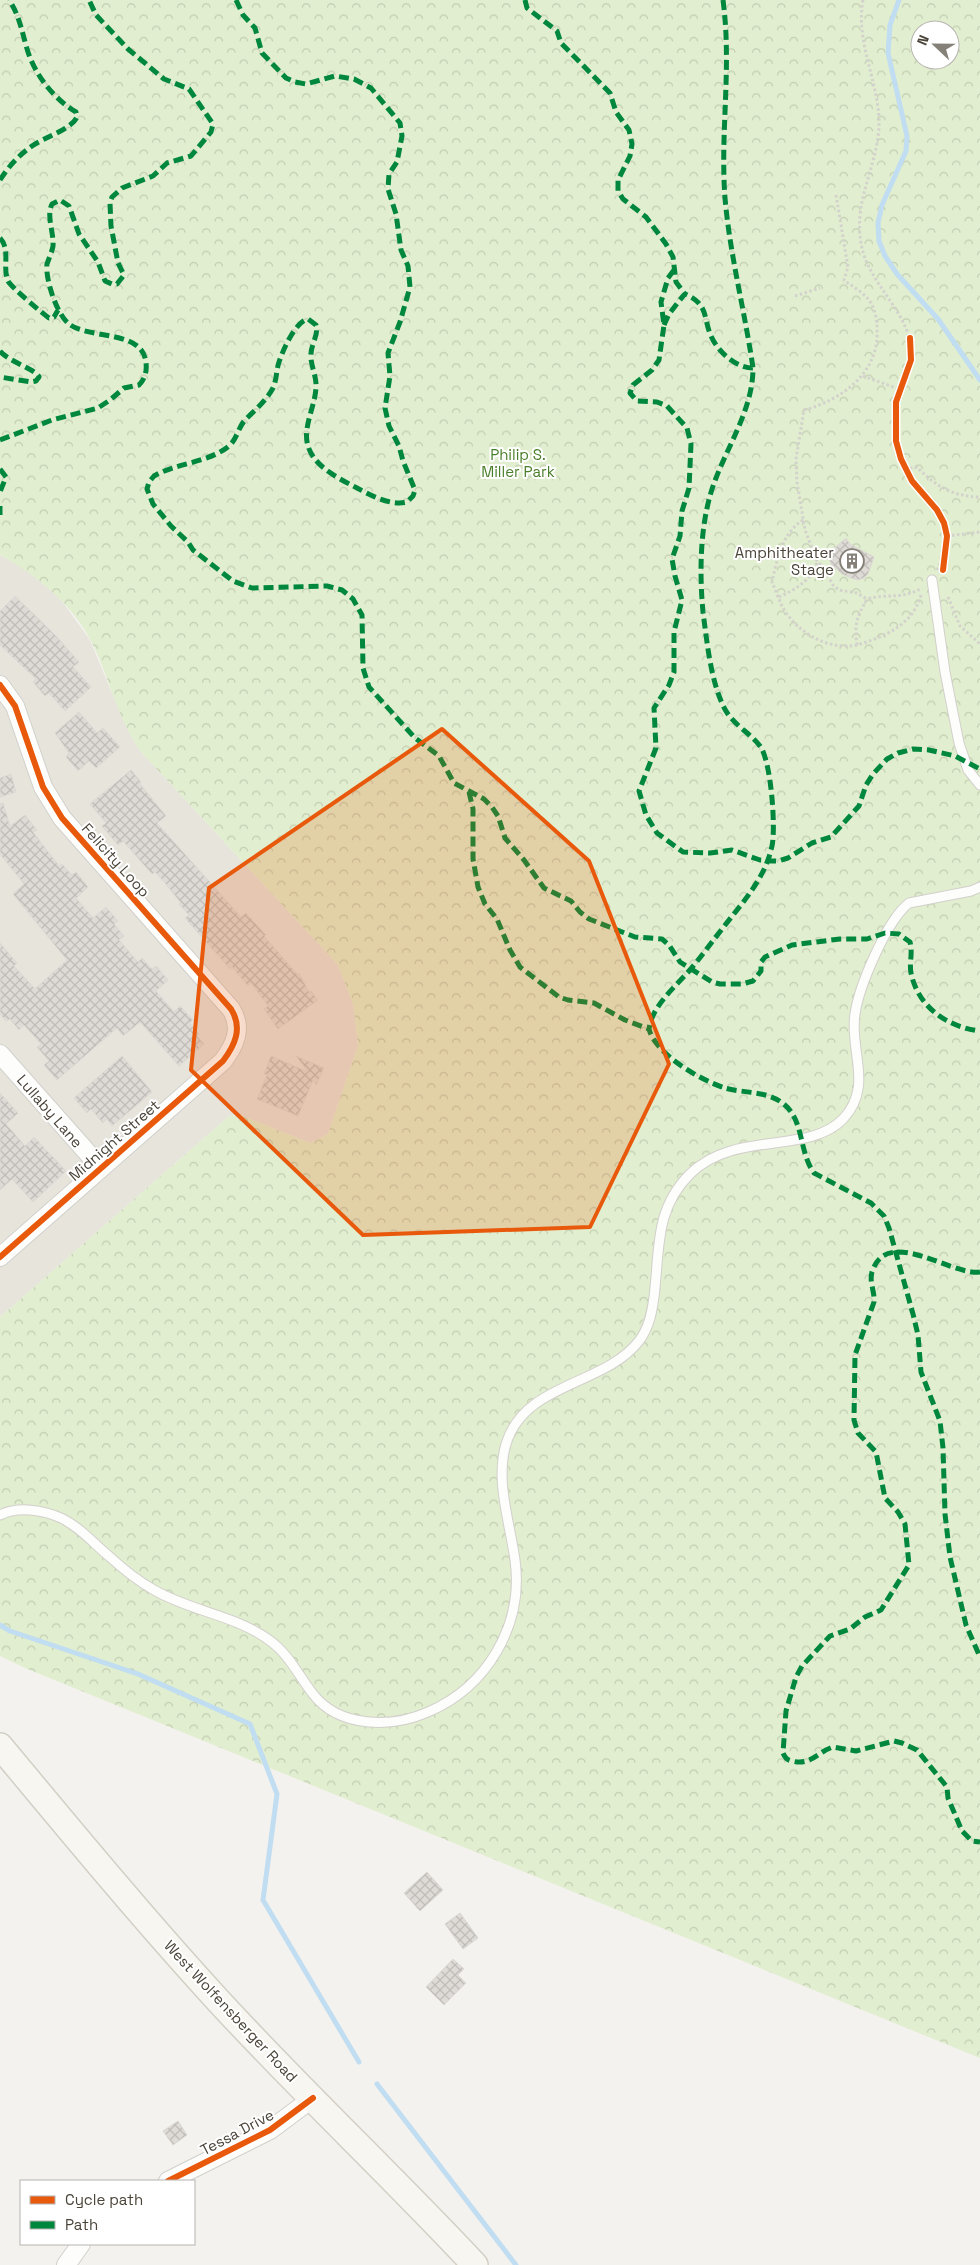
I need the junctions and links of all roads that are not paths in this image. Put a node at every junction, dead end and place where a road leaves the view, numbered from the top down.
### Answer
1 (932, 580) road end
2 (0, 685) edge
3 (980, 785) edge
4 (980, 887) edge
5 (237, 1035) joint
6 (0, 1054) edge
7 (101, 1168) junction
8 (0, 1257) edge
9 (0, 1514) edge
10 (0, 1746) edge
11 (313, 2098) junction
12 (170, 2180) edge
13 (80, 2245) edge
14 (66, 2265) edge
15 (475, 2265) edge

1 - 3 lane
2 - 5 street, Felicity Loop
4 - 9 lane
5 - 7 street, Midnight Street
6 - 7 street, Lullaby Lane
7 - 8 street, Midnight Street
10 - 11 main road, West Wolfensberger Road
11 - 12 street, Tessa Drive
11 - 15 main road, West Wolfensberger Road
13 - 14 street

